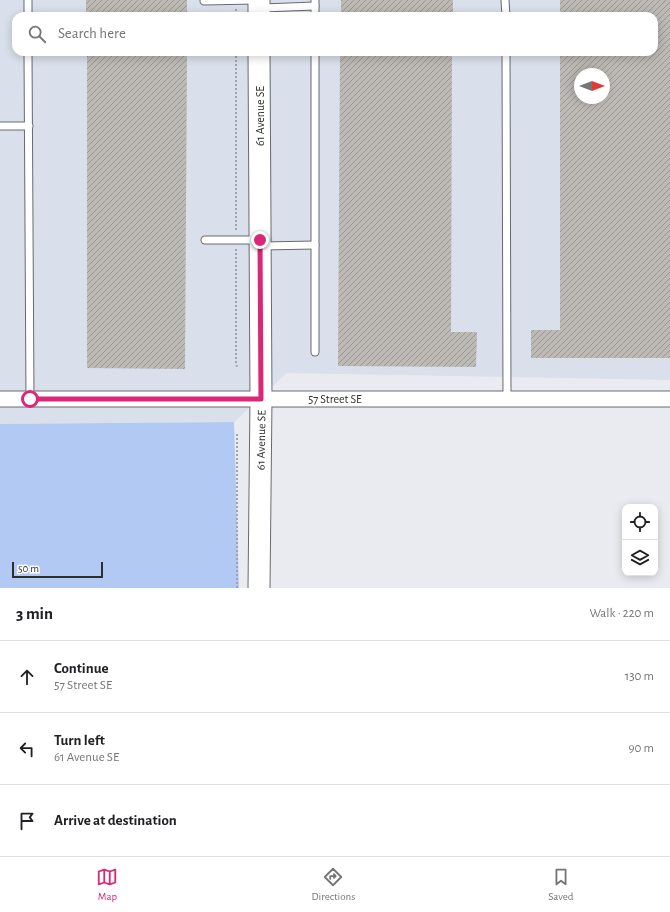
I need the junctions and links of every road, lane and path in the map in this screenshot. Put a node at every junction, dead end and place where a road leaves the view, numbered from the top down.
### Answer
1 (28, 0) edge
2 (506, 0) edge
3 (204, 1) dead end
4 (315, 3) edge
5 (259, 6) edge
6 (28, 12) edge
7 (506, 12) edge
8 (28, 56) edge
9 (236, 56) edge
10 (259, 56) edge
11 (315, 56) edge
12 (506, 56) edge
13 (0, 126) edge
14 (28, 126) junction
15 (205, 240) dead end
16 (236, 240) junction
17 (260, 243) junction
18 (315, 245) junction
19 (315, 352) dead end
20 (237, 367) dead end
21 (670, 398) edge
22 (0, 399) edge
23 (30, 399) junction
24 (261, 399) junction
25 (507, 399) junction
26 (237, 432) dead end
27 (237, 588) edge
28 (259, 588) edge

1 - 6 lane
2 - 7 lane
3 - 5 lane
4 - 5 lane
8 - 14 lane
9 - 16 path
10 - 17 street, 61 Avenue SE
11 - 18 lane
12 - 25 lane
13 - 14 lane
14 - 23 lane
15 - 16 lane
16 - 17 lane
16 - 20 path
17 - 18 lane
17 - 24 street, 61 Avenue SE
18 - 19 lane
21 - 25 street, 57 Street SE
22 - 23 street, 57 Street SE
23 - 24 street, 57 Street SE
24 - 25 street, 57 Street SE
24 - 28 street, 61 Avenue SE
26 - 27 path

